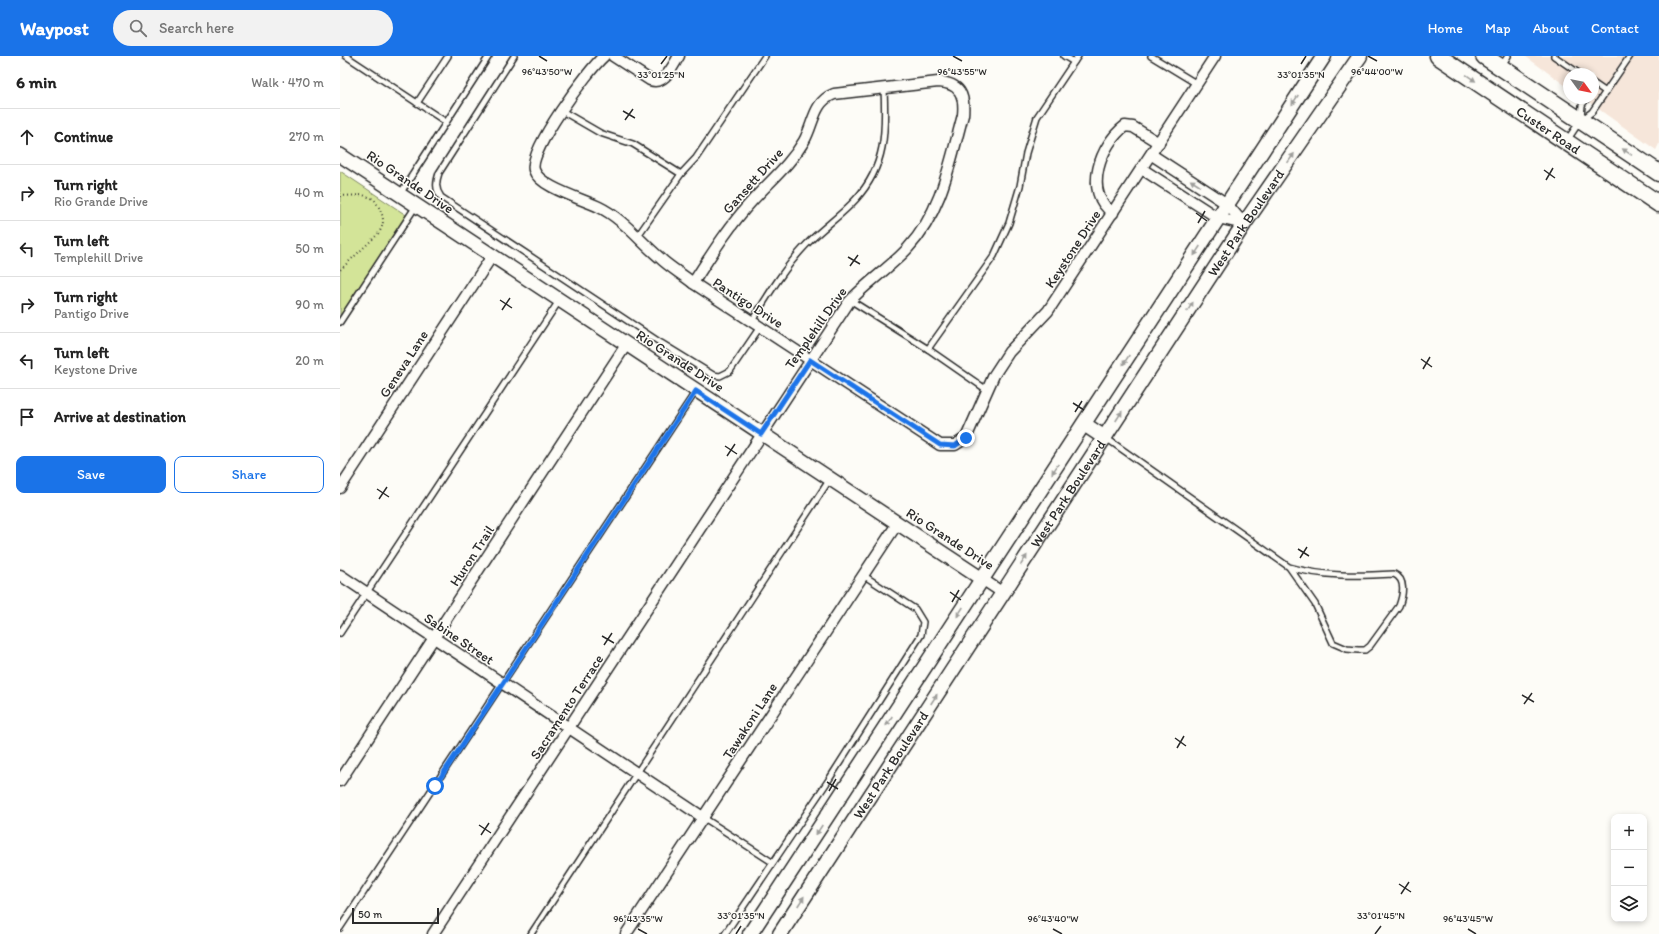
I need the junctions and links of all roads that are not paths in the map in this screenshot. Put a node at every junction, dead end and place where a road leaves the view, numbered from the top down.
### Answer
1 (346, 56) edge
2 (448, 56) edge
3 (489, 56) edge
4 (514, 56) edge
5 (604, 56) edge
6 (613, 56) edge
7 (679, 56) edge
8 (765, 56) edge
9 (1064, 56) edge
10 (1078, 56) edge
11 (1150, 56) edge
12 (1215, 56) edge
13 (1324, 56) edge
14 (1360, 56) edge
15 (1438, 56) edge
16 (1484, 56) edge
17 (1554, 56) edge
18 (1630, 56) edge
19 (1074, 62) junction
20 (1504, 62) edge
21 (1571, 68) edge
22 (1197, 84) junction
23 (1599, 88) edge
24 (884, 89) junction
25 (1606, 92) junction
26 (417, 103) junction
27 (1582, 104) edge
28 (562, 111) junction
29 (1580, 121) junction
30 (446, 122) junction
31 (1566, 142) junction
32 (1159, 143) junction
33 (340, 155) edge
34 (1152, 155) junction
35 (1142, 169) junction
36 (1659, 173) edge
37 (681, 174) junction
38 (399, 195) junction
39 (1227, 204) junction
40 (1659, 204) edge
41 (416, 206) junction
42 (1113, 213) junction
43 (1218, 218) junction
44 (1244, 224) junction
45 (637, 237) junction
46 (492, 256) junction
47 (693, 283) junction
48 (850, 300) junction
49 (559, 301) junction
50 (340, 322) edge
51 (756, 324) junction
52 (626, 345) junction
53 (928, 349) junction
54 (810, 360) junction
55 (987, 390) junction
56 (696, 391) junction
57 (1084, 424) junction
58 (761, 434) junction
59 (1105, 438) junction
60 (947, 446) joint
61 (830, 479) junction
62 (340, 488) edge
63 (897, 524) junction
64 (1289, 567) junction
65 (340, 575) edge
66 (863, 575) junction
67 (982, 579) junction
68 (367, 593) junction
69 (1003, 593) junction
70 (340, 633) edge
71 (434, 638) junction
72 (503, 685) junction
73 (569, 729) junction
74 (637, 774) junction
75 (340, 781) edge
76 (704, 818) junction
77 (772, 862) junction
78 (340, 928) edge
79 (433, 934) edge
80 (531, 934) edge
81 (626, 934) edge
82 (725, 934) edge
83 (750, 934) edge
84 (780, 934) edge

1 - 26 lane
2 - 26 lane
3 - 30 lane
4 - 51 lane
5 - 28 street
6 - 7 street
8 - 37 lane
9 - 19 lane
10 - 19 lane
11 - 22 lane
12 - 22 street, Keystone Drive
13 -> 39 main road, West Park Boulevard
44 -> 14 main road, West Park Boulevard
15 -> 31 main road, Custer Road
16 - 20 main road, Custer Road
17 - 21 lane
18 - 25 lane
19 - 53 lane
20 - 29 main road, Custer Road
22 - 32 street, Keystone Drive
23 - 25 lane
24 - 47 street, Gansett Drive
24 - 48 street, Templehill Drive
24 - 51 lane
25 - 29 lane
26 - 30 lane
27 - 29 lane
28 - 37 lane
28 - 45 street, Pantigo Drive
29 - 31 lane
36 -> 29 main road, Custer Road
30 - 38 lane
31 - 40 main road, Custer Road
32 - 34 street, Keystone Drive
32 - 42 street
33 - 38 street, Rio Grande Drive
34 - 35 street, Keystone Drive
39 -> 34 street
35 - 42 street, Keystone Drive
35 - 43 street
37 - 45 lane
38 - 41 street, Rio Grande Drive
39 - 43 main road, West Park Boulevard
39 - 44 street
41 - 46 street, Rio Grande Drive
41 - 50 lane
42 - 55 street, Keystone Drive
43 - 44 street
43 -> 57 main road, West Park Boulevard
59 -> 44 main road, West Park Boulevard
45 - 47 street, Pantigo Drive
46 - 49 street, Rio Grande Drive
46 - 62 street, Geneva Lane
47 - 51 street, Pantigo Drive
48 - 53 lane
48 - 54 street, Templehill Drive
49 - 52 street, Rio Grande Drive
49 - 68 lane
51 - 54 street, Pantigo Drive
52 - 56 street, Rio Grande Drive
52 - 71 street, Huron Trail
53 - 55 lane
54 - 58 street, Templehill Drive
54 - 60 street, Pantigo Drive
55 - 60 street, Keystone Drive
56 - 58 street, Rio Grande Drive
56 - 72 lane
57 - 59 main road
57 -> 67 main road, West Park Boulevard
58 - 61 street, Rio Grande Drive
58 - 73 street, Sacramento Terrace
59 - 64 lane
69 -> 59 main road, West Park Boulevard
61 - 63 street, Rio Grande Drive
61 - 74 lane
63 - 66 street, Tawakoni Lane
63 - 67 street, Rio Grande Drive
64 - 64 lane
65 - 68 street, Sabine Street
66 - 76 street, Tawakoni Lane
66 - 77 lane
67 - 69 street, Rio Grande Drive
67 -> 83 main road, West Park Boulevard
68 - 70 lane
68 - 71 street, Sabine Street
84 -> 69 main road, West Park Boulevard
71 - 72 street, Sabine Street
71 - 75 street, Huron Trail
72 - 73 street, Sabine Street
72 - 78 lane
73 - 74 street, Sabine Street
73 - 79 street, Sacramento Terrace
74 - 76 street, Sabine Street
74 - 80 lane
76 - 77 lane
76 - 81 street, Tawakoni Lane
77 - 82 lane

